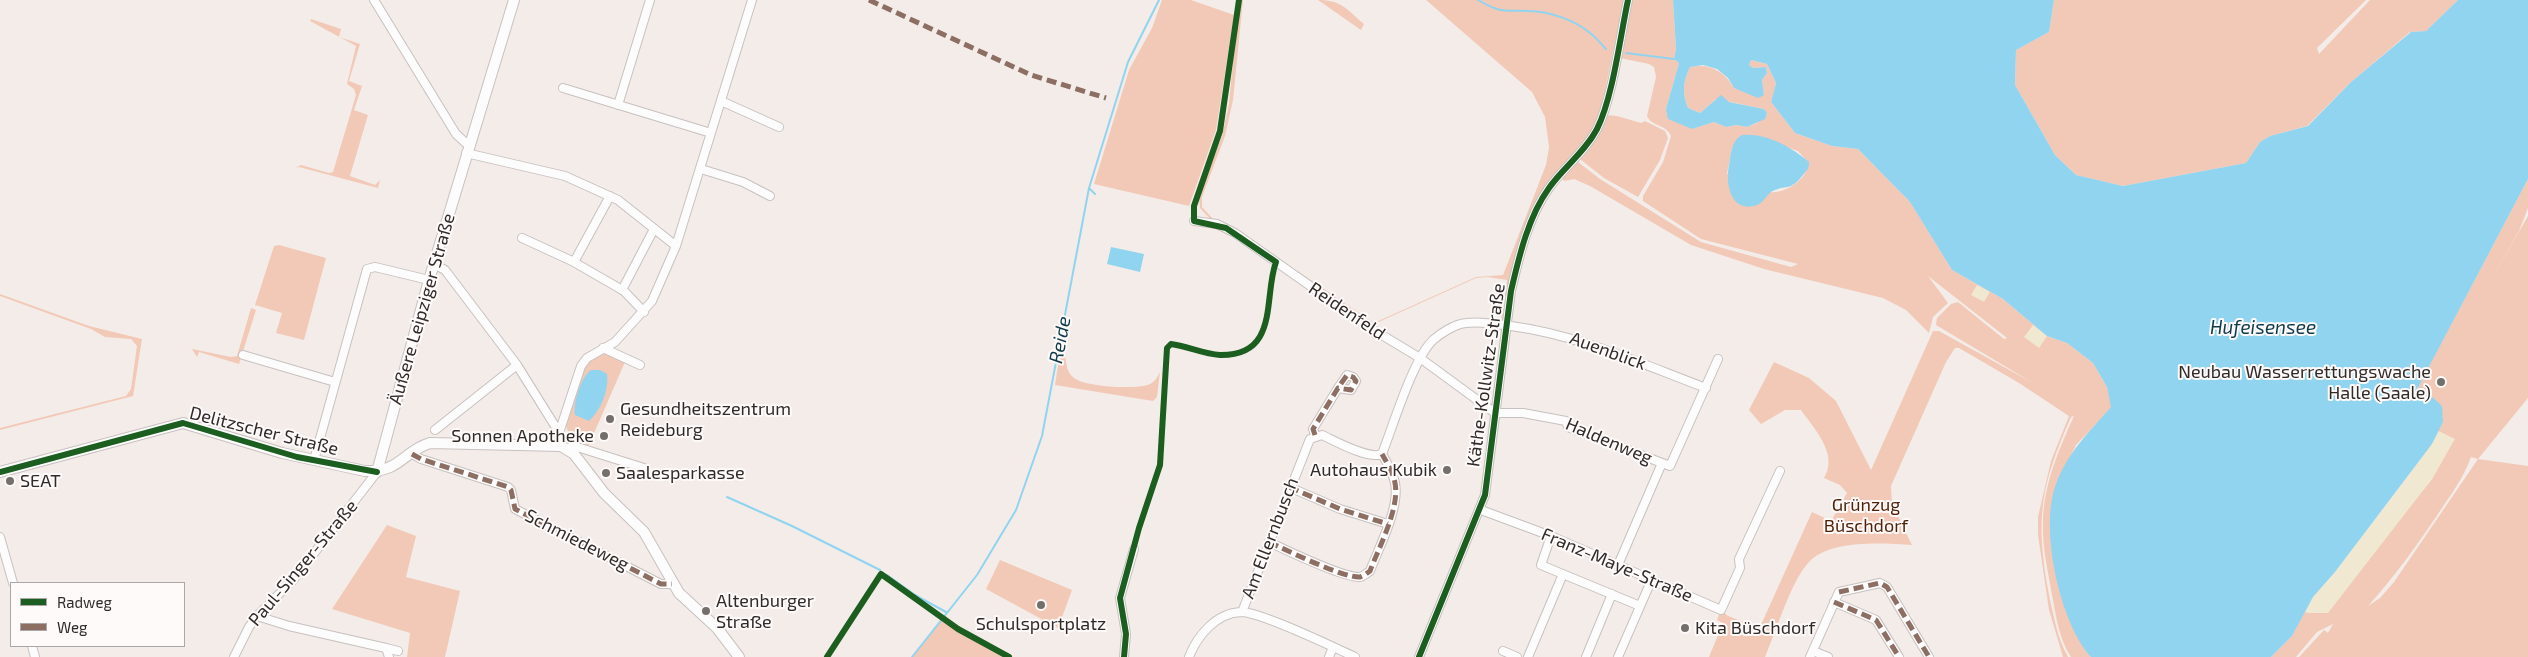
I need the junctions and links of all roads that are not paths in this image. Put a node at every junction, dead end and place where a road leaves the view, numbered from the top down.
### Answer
1 (374, 0) edge
2 (514, 0) edge
3 (650, 0) edge
4 (752, 0) edge
5 (1628, 0) edge
6 (563, 88) dead end
7 (720, 101) junction
8 (618, 105) junction
9 (779, 127) dead end
10 (711, 133) junction
11 (468, 150) junction
12 (701, 169) junction
13 (610, 196) junction
14 (770, 196) dead end
15 (1194, 221) dead end
16 (654, 228) junction
17 (522, 238) dead end
18 (676, 246) junction
19 (574, 262) junction
20 (434, 264) junction
21 (429, 280) junction
22 (622, 290) junction
23 (644, 312) junction
24 (1507, 325) junction
25 (603, 348) junction
26 (243, 355) dead end
27 (1420, 358) junction
28 (1718, 359) dead end
29 (640, 365) dead end
30 (516, 366) junction
31 (336, 382) junction
32 (1338, 388) dead end
33 (1706, 388) junction
34 (1495, 412) junction
35 (435, 430) dead end
36 (560, 434) junction
37 (1315, 435) junction
38 (564, 448) junction
39 (412, 454) junction
40 (1382, 454) junction
41 (314, 460) junction
42 (1662, 463) junction
43 (644, 468) dead end
44 (1780, 470) dead end
45 (0, 472) edge
46 (376, 472) junction
47 (1290, 487) junction
48 (1481, 510) junction
49 (1388, 524) junction
50 (1551, 536) junction
51 (0, 537) edge
52 (1269, 542) junction
53 (1134, 549) dead end
54 (1618, 565) junction
55 (1563, 574) junction
56 (1652, 579) junction
57 (14, 582) edge
58 (672, 584) junction
59 (1612, 594) junction
60 (1834, 602) junction
61 (1640, 606) junction
62 (1242, 612) junction
63 (257, 616) junction
64 (1333, 647) junction
65 (386, 648) junction
66 (398, 651) dead end
67 (1503, 651) dead end
68 (1811, 654) edge
69 (1189, 656) edge
70 (1926, 656) edge
71 (234, 657) edge
72 (389, 657) edge
73 (738, 657) edge
74 (1124, 657) edge
75 (1199, 657) edge
76 (1329, 657) edge
77 (1355, 657) edge
78 (1419, 657) edge
79 (1517, 657) edge
80 (1528, 657) edge
81 (1586, 657) edge
82 (1618, 657) edge
83 (1828, 657) edge
84 (1899, 657) edge

1 - 11 street
2 - 11 main road, Äußere Leipziger Straße
3 - 8 street
4 - 7 street
5 - 24 street, Käthe-Kollwitz-Straße
6 - 8 street
7 - 9 street
7 - 10 street
8 - 10 street
10 - 12 street
11 - 13 street
11 - 20 main road, Äußere Leipziger Straße
12 - 14 street
12 - 18 street
13 - 16 street
13 - 19 street
15 - 27 street, Reidenfeld
16 - 18 street
16 - 22 street
17 - 19 street
18 - 23 street
19 - 22 street
20 - 21 main road, Äußere Leipziger Straße
20 - 30 street
21 - 31 street
21 - 46 main road, Äußere Leipziger Straße
22 - 23 street
23 - 25 street
24 - 27 street, Auenblick
24 - 33 street, Auenblick
24 - 34 street, Käthe-Kollwitz-Straße
25 - 29 street
25 - 36 street
26 - 31 street
27 - 34 street, Reidenfeld
27 - 40 street
28 - 33 street
30 - 35 street
30 - 36 street
31 - 41 street
32 - 37 street, Am Ellernbusch
33 - 42 street
34 - 42 street, Haldenweg
34 - 48 street, Käthe-Kollwitz-Straße
36 - 38 street
37 - 40 street
37 - 47 street, Am Ellernbusch
38 - 39 main road
38 - 43 street
38 - 58 main road
39 - 46 main road
39 - 58 street, Schmiedeweg
40 - 49 street
41 - 45 main road, Delitzscher Straße
41 - 46 main road, Delitzscher Straße
42 - 54 street
44 - 56 street, Franz-Maye-Straße
46 - 63 street, Paul-Singer-Straße
47 - 49 street
47 - 52 street, Am Ellernbusch
48 - 50 street, Franz-Maye-Straße
48 - 78 street, Käthe-Kollwitz-Straße
49 - 52 street
50 - 54 street, Franz-Maye-Straße
50 - 55 street
51 - 57 street
52 - 62 street, Am Ellernbusch
53 - 74 street
54 - 56 street, Franz-Maye-Straße
55 - 59 street
55 - 80 street
56 - 61 street
58 - 73 main road
59 - 61 street
59 - 81 street
60 - 68 street
60 - 70 street
60 - 84 street
61 - 82 street
62 - 64 street
62 - 69 street
63 - 65 street
63 - 71 street, Paul-Singer-Straße
64 - 76 street
64 - 77 street
65 - 66 street
65 - 72 street
67 - 79 street
68 - 83 street
69 - 75 street

